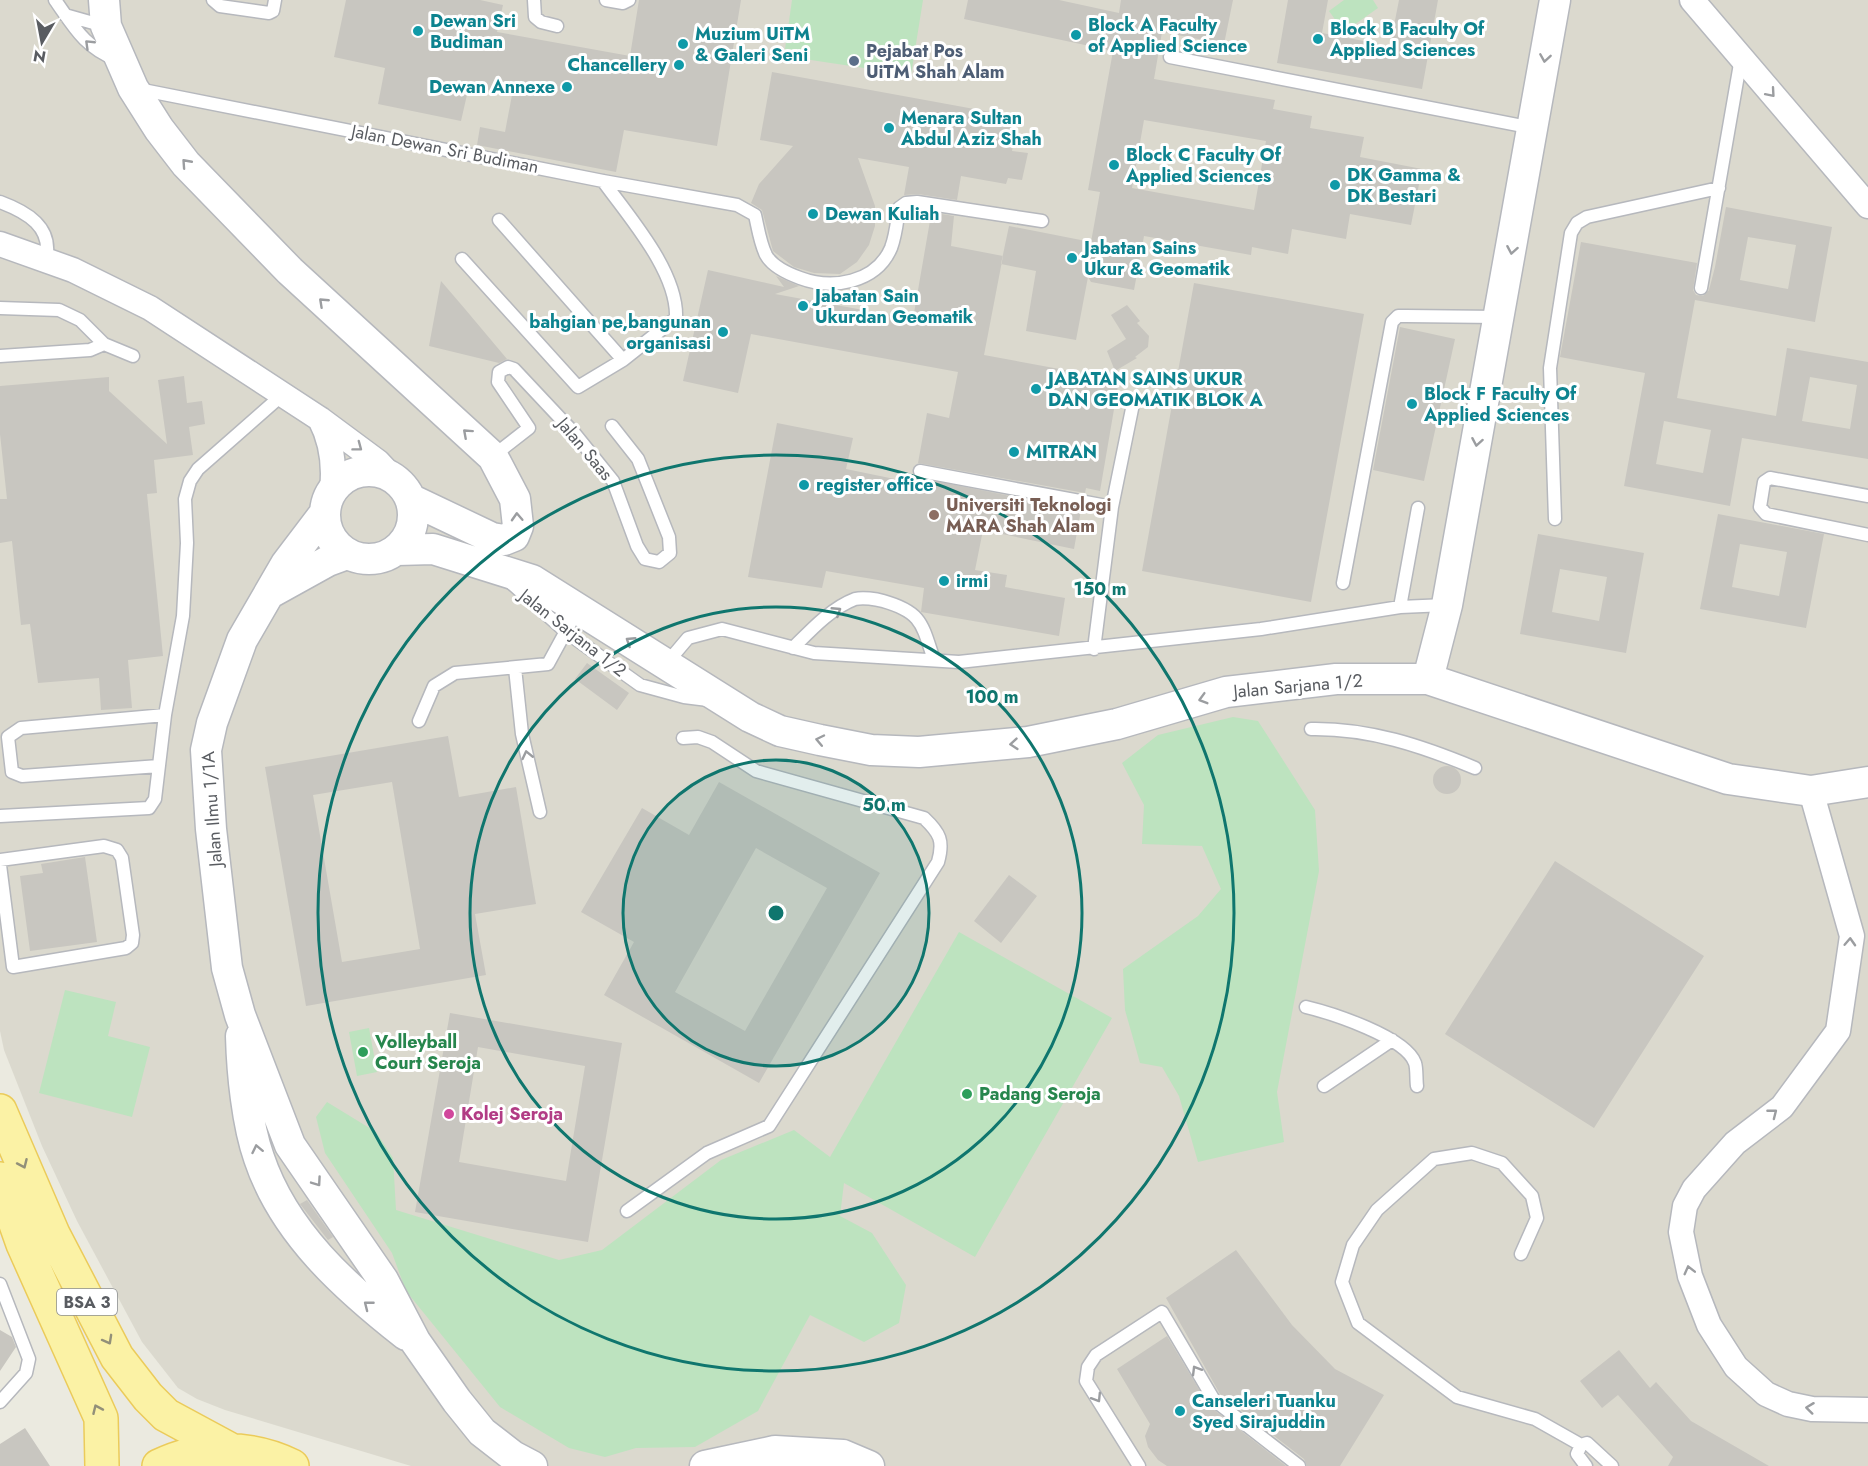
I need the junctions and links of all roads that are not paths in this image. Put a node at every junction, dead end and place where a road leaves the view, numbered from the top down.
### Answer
1 (55, 0) edge
2 (213, 0) edge
3 (275, 0) edge
4 (534, 0) edge
5 (606, 0) edge
6 (629, 0) edge
7 (1555, 0) edge
8 (1692, 0) edge
9 (105, 13) edge
10 (65, 15) junction
11 (558, 26) dead end
12 (1170, 57) dead end
13 (1741, 58) junction
14 (127, 75) junction
15 (1534, 128) junction
16 (603, 181) junction
17 (1719, 188) junction
18 (0, 202) edge
19 (1868, 206) edge
20 (499, 220) dead end
21 (1042, 221) dead end
22 (0, 244) edge
23 (46, 259) junction
24 (462, 259) dead end
25 (1701, 288) dead end
26 (0, 308) edge
27 (1499, 317) junction
28 (104, 345) junction
29 (0, 356) edge
30 (133, 356) dead end
31 (623, 360) junction
32 (281, 396) junction
33 (1133, 404) dead end
34 (320, 419) junction
35 (612, 426) dead end
36 (493, 457) junction
37 (920, 471) dead end
38 (401, 488) junction
39 (1868, 496) edge
40 (328, 502) junction
41 (1112, 507) junction
42 (1418, 508) dead end
43 (1555, 519) dead end
44 (1868, 535) edge
45 (397, 550) junction
46 (347, 554) junction
47 (1343, 583) dead end
48 (269, 593) junction
49 (1447, 605) junction
50 (1400, 607) junction
51 (572, 620) junction
52 (793, 648) junction
53 (1094, 649) junction
54 (934, 660) junction
55 (666, 664) junction
56 (515, 668) junction
57 (1428, 680) junction
58 (727, 703) junction
59 (165, 715) junction
60 (419, 721) dead end
61 (1311, 729) dead end
62 (683, 738) dead end
63 (159, 766) junction
64 (1475, 768) dead end
65 (1868, 782) edge
66 (1811, 791) junction
67 (540, 812) dead end
68 (0, 816) edge
69 (0, 860) edge
70 (0, 865) edge
71 (1306, 1007) dead end
72 (240, 1016) junction
73 (1392, 1040) junction
74 (1324, 1086) dead end
75 (1417, 1086) dead end
76 (0, 1111) edge
77 (0, 1179) edge
78 (627, 1211) dead end
79 (1521, 1254) dead end
80 (0, 1284) edge
81 (415, 1341) junction
82 (0, 1402) edge
83 (1868, 1410) edge
84 (1581, 1445) junction
85 (229, 1449) junction
86 (102, 1466) edge
87 (159, 1466) edge
88 (292, 1466) edge
89 (532, 1466) edge
90 (705, 1466) edge
91 (868, 1466) edge
92 (1139, 1466) edge
93 (1299, 1466) edge
94 (1586, 1466) edge
95 (1611, 1466) edge

1 - 10 lane, Jalan Dewan Sri Budiman
2 - 3 lane
4 - 11 lane
5 - 6 lane
7 -> 15 street
8 - 13 street
9 - 10 lane
9 - 14 street
14 -> 10 lane, Jalan Dewan Sri Budiman
12 - 15 lane
13 - 17 lane
13 -> 19 street
14 - 16 lane, Jalan Dewan Sri Budiman
36 -> 14 street
15 -> 27 street
16 - 21 lane, Jalan Dewan Sri Budiman
16 - 31 lane
17 - 25 lane
17 - 43 lane
18 - 23 lane
20 - 31 lane
22 - 23 street
23 - 32 street
24 - 31 lane
26 - 28 lane
27 - 47 lane
27 -> 49 street
28 - 29 lane
28 - 30 lane
32 - 34 street
32 - 59 lane
33 - 41 lane
34 -> 38 street
34 - 40 street
35 - 36 lane, Jalan Saas
38 -> 36 street
37 - 41 lane
38 - 40 street
38 - 45 street
39 - 44 lane
40 - 46 street
40 - 48 street, Jalan Ilmu 1/1A
41 - 53 lane
42 - 50 lane
45 - 46 street
45 - 51 street, Jalan Sarjana 1/2
46 - 48 street
48 - 72 street, Jalan Ilmu 1/1A
49 - 50 lane
49 - 57 street
50 - 53 lane
55 -> 51 street, Jalan Sarjana 1/2
51 - 56 lane
51 - 58 lane, Jalan Sarjana 1/2
52 - 54 lane
52 -> 54 lane
52 - 55 lane
53 - 54 lane
55 - 58 street, Jalan Sarjana 1/2
56 - 60 lane
67 -> 56 lane
57 -> 58 street, Jalan Sarjana 1/2
57 - 66 street, Jalan Sarjana 1/2
59 - 63 lane
59 - 63 lane
61 - 64 lane
62 - 78 lane
63 - 68 lane
65 - 66 street, Jalan Sarjana 1/2
83 -> 66 street
69 - 70 lane
71 - 73 lane
72 -> 81 street
81 -> 72 street
73 - 74 lane
73 - 75 lane
76 -> 85 main road, BSA 3
86 -> 77 main road, BSA 3
79 - 84 lane
80 - 82 lane
81 - 89 street
84 - 94 lane
84 - 95 lane
85 - 87 main road
85 - 88 main road
90 - 91 street
93 -> 92 lane

